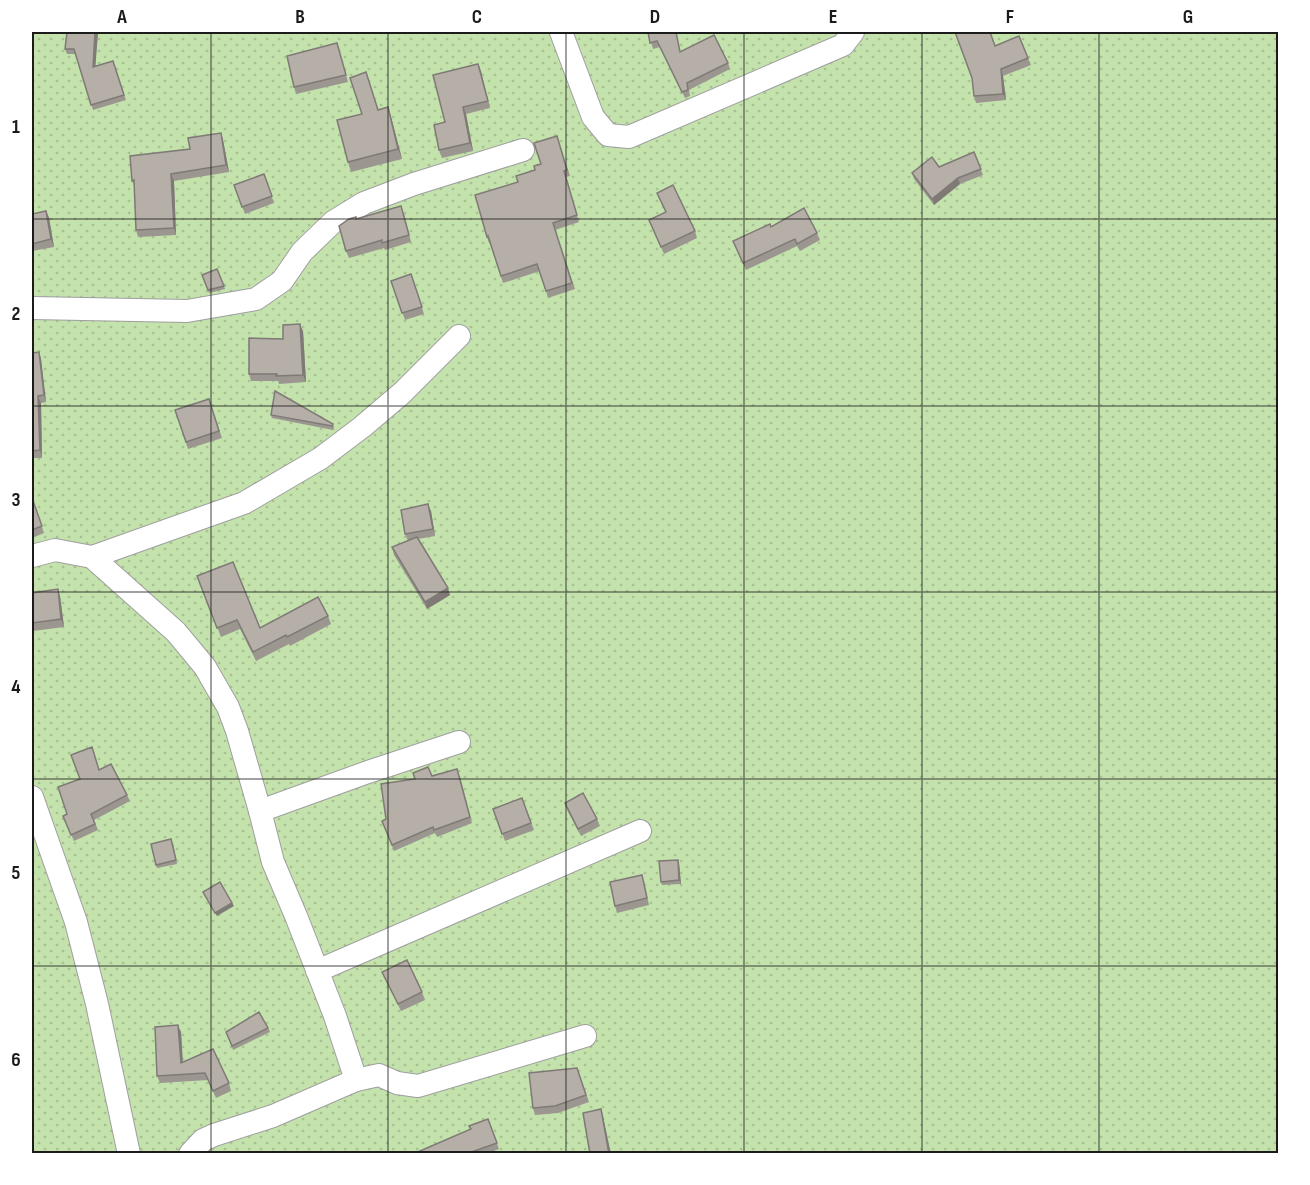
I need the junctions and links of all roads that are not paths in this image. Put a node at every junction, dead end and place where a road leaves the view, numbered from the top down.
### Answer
1 (561, 32) edge
2 (853, 32) edge
3 (523, 150) dead end
4 (32, 308) edge
5 (459, 336) dead end
6 (32, 556) edge
7 (92, 557) junction
8 (459, 742) dead end
9 (32, 797) edge
10 (260, 811) junction
11 (640, 831) dead end
12 (317, 971) junction
13 (585, 1036) dead end
14 (356, 1080) junction
15 (129, 1154) edge
16 (190, 1154) edge

1 - 2 street
3 - 4 street
5 - 7 street
6 - 7 street
7 - 10 street
8 - 10 street
9 - 15 street
10 - 12 street
11 - 12 street
12 - 14 street
13 - 14 street
14 - 16 street

